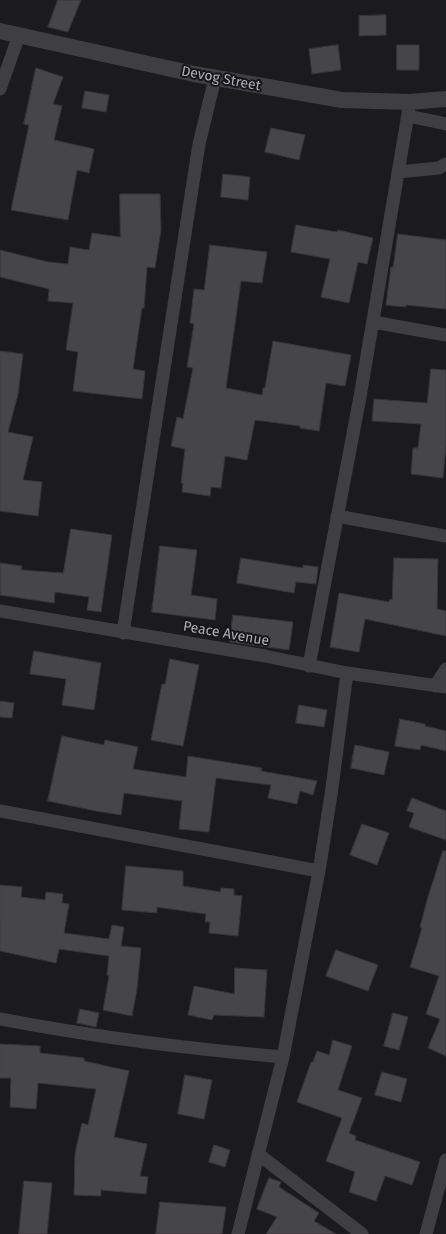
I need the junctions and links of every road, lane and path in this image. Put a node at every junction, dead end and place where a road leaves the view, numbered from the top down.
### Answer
1 (0, 31) edge
2 (19, 35) junction
3 (215, 78) junction
4 (0, 89) edge
5 (446, 99) edge
6 (409, 109) junction
7 (446, 124) edge
8 (446, 164) edge
9 (398, 172) junction
10 (373, 322) junction
11 (446, 335) edge
12 (337, 516) junction
13 (446, 536) edge
14 (0, 611) edge
15 (123, 633) junction
16 (309, 666) junction
17 (446, 669) edge
18 (347, 673) junction
19 (440, 686) edge
20 (0, 811) edge
21 (319, 871) junction
22 (0, 1019) edge
23 (283, 1057) junction
24 (258, 1154) junction
25 (446, 1160) edge
26 (238, 1234) edge
27 (362, 1234) edge
28 (426, 1234) edge

1 - 2 street, Devog Street
2 - 3 street, Devog Street
2 - 4 street
3 - 6 street, Devog Street
3 - 15 street
5 - 6 street, Devog Street
6 - 7 street
6 - 9 street
8 - 9 street
9 - 10 street
10 - 11 street
10 - 12 street
12 - 13 street
12 - 16 street
14 - 15 street, Peace Avenue
15 - 16 street, Peace Avenue
16 - 18 street, Peace Avenue
17 - 19 street
18 - 19 street, Peace Avenue
18 - 21 street
20 - 21 street
21 - 23 street
22 - 23 street
23 - 24 street
24 - 26 street
24 - 27 street
25 - 28 street

